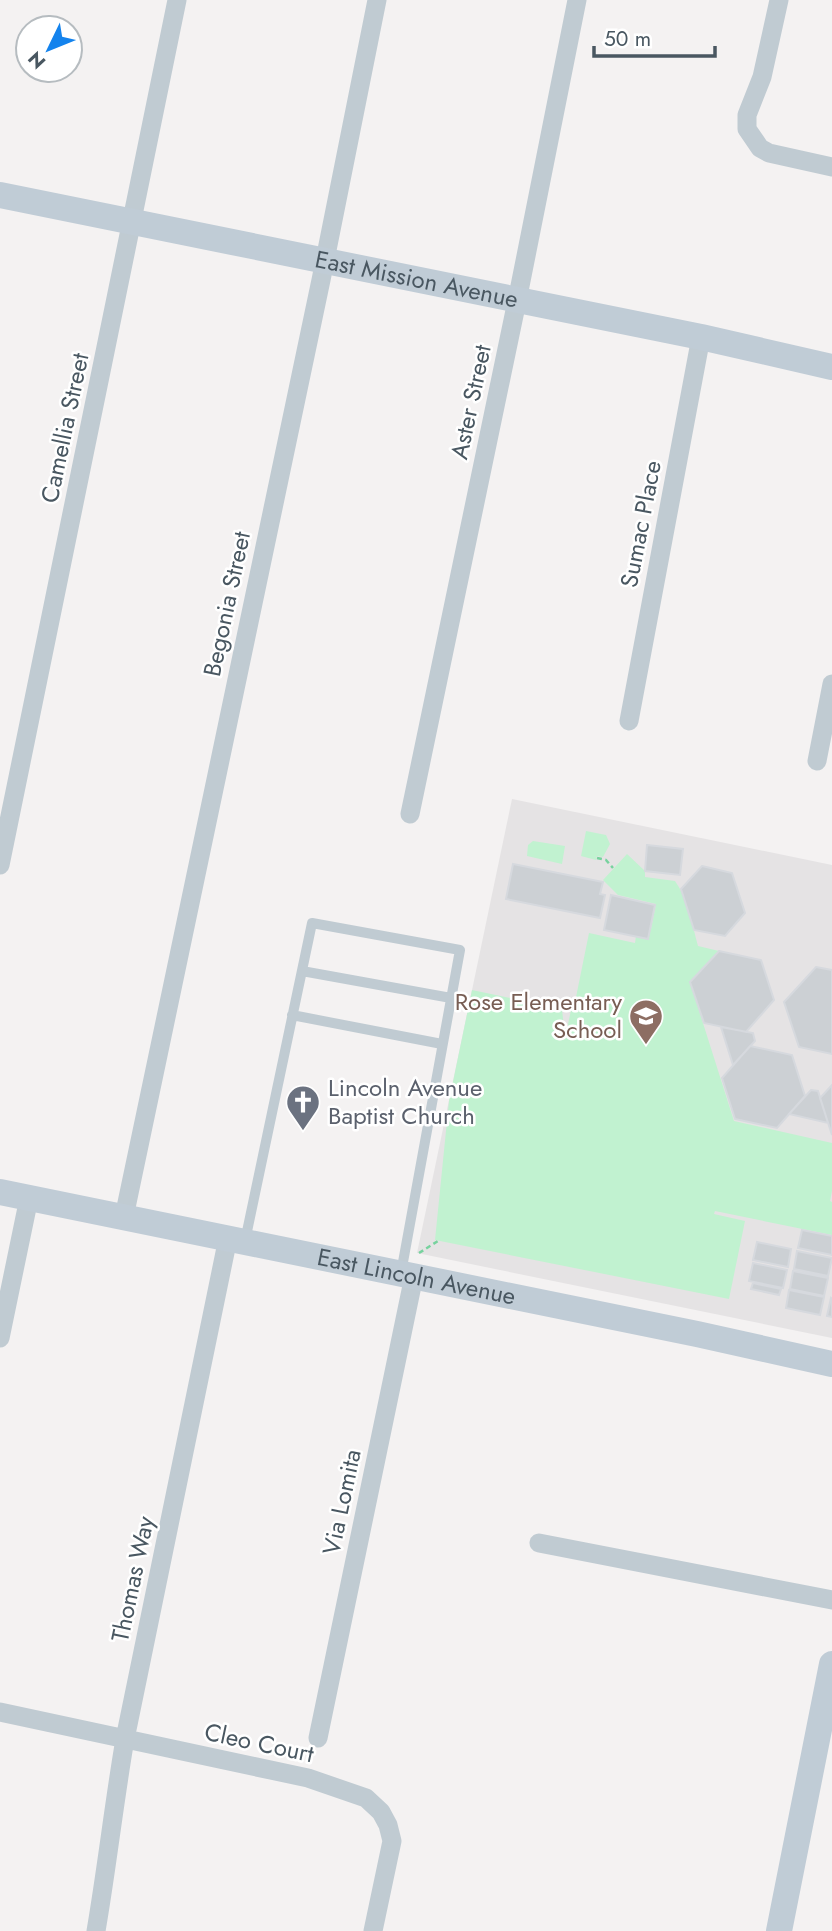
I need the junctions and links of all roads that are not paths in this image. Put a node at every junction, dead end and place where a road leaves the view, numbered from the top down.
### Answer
1 (177, 0) edge
2 (377, 0) edge
3 (577, 0) edge
4 (779, 0) edge
5 (832, 167) edge
6 (0, 195) edge
7 (133, 222) junction
8 (325, 260) junction
9 (517, 301) junction
10 (702, 337) junction
11 (832, 367) edge
12 (832, 684) edge
13 (629, 721) dead end
14 (817, 761) dead end
15 (410, 814) dead end
16 (0, 865) edge
17 (302, 971) junction
18 (451, 998) junction
19 (292, 1015) junction
20 (442, 1044) junction
21 (0, 1192) edge
22 (29, 1198) junction
23 (124, 1217) junction
24 (237, 1240) junction
25 (411, 1268) junction
26 (0, 1338) edge
27 (832, 1364) edge
28 (539, 1542) dead end
29 (832, 1600) edge
30 (832, 1664) edge
31 (0, 1712) edge
32 (318, 1738) dead end
33 (125, 1740) junction
34 (96, 1931) edge
35 (373, 1931) edge
36 (779, 1931) edge

1 - 7 street, Camellia Street
2 - 8 street, Begonia Street
3 - 9 street, Aster Street
4 - 5 street
6 - 7 main road, East Mission Avenue
7 - 8 main road, East Mission Avenue
7 - 16 street, Camellia Street
8 - 9 main road, East Mission Avenue
8 - 23 street, Begonia Street
9 - 10 main road, East Mission Avenue
9 - 15 street, Aster Street
10 - 11 main road, East Mission Avenue
10 - 13 street, Sumac Place
12 - 14 street
17 - 18 lane
17 - 18 lane
17 - 19 lane
18 - 20 lane
19 - 20 lane
19 - 24 lane
20 - 25 lane
21 - 22 main road, East Lincoln Avenue
22 - 23 main road, East Lincoln Avenue
22 - 26 street
23 - 24 main road, East Lincoln Avenue
24 - 25 main road, East Lincoln Avenue
24 - 33 street, Thomas Way
25 - 27 main road, East Lincoln Avenue
25 - 32 street, Via Lomita
28 - 29 street
30 - 36 main road
31 - 33 street, Cleo Court
33 - 34 street, Thomas Way
33 - 35 street, Cleo Court

